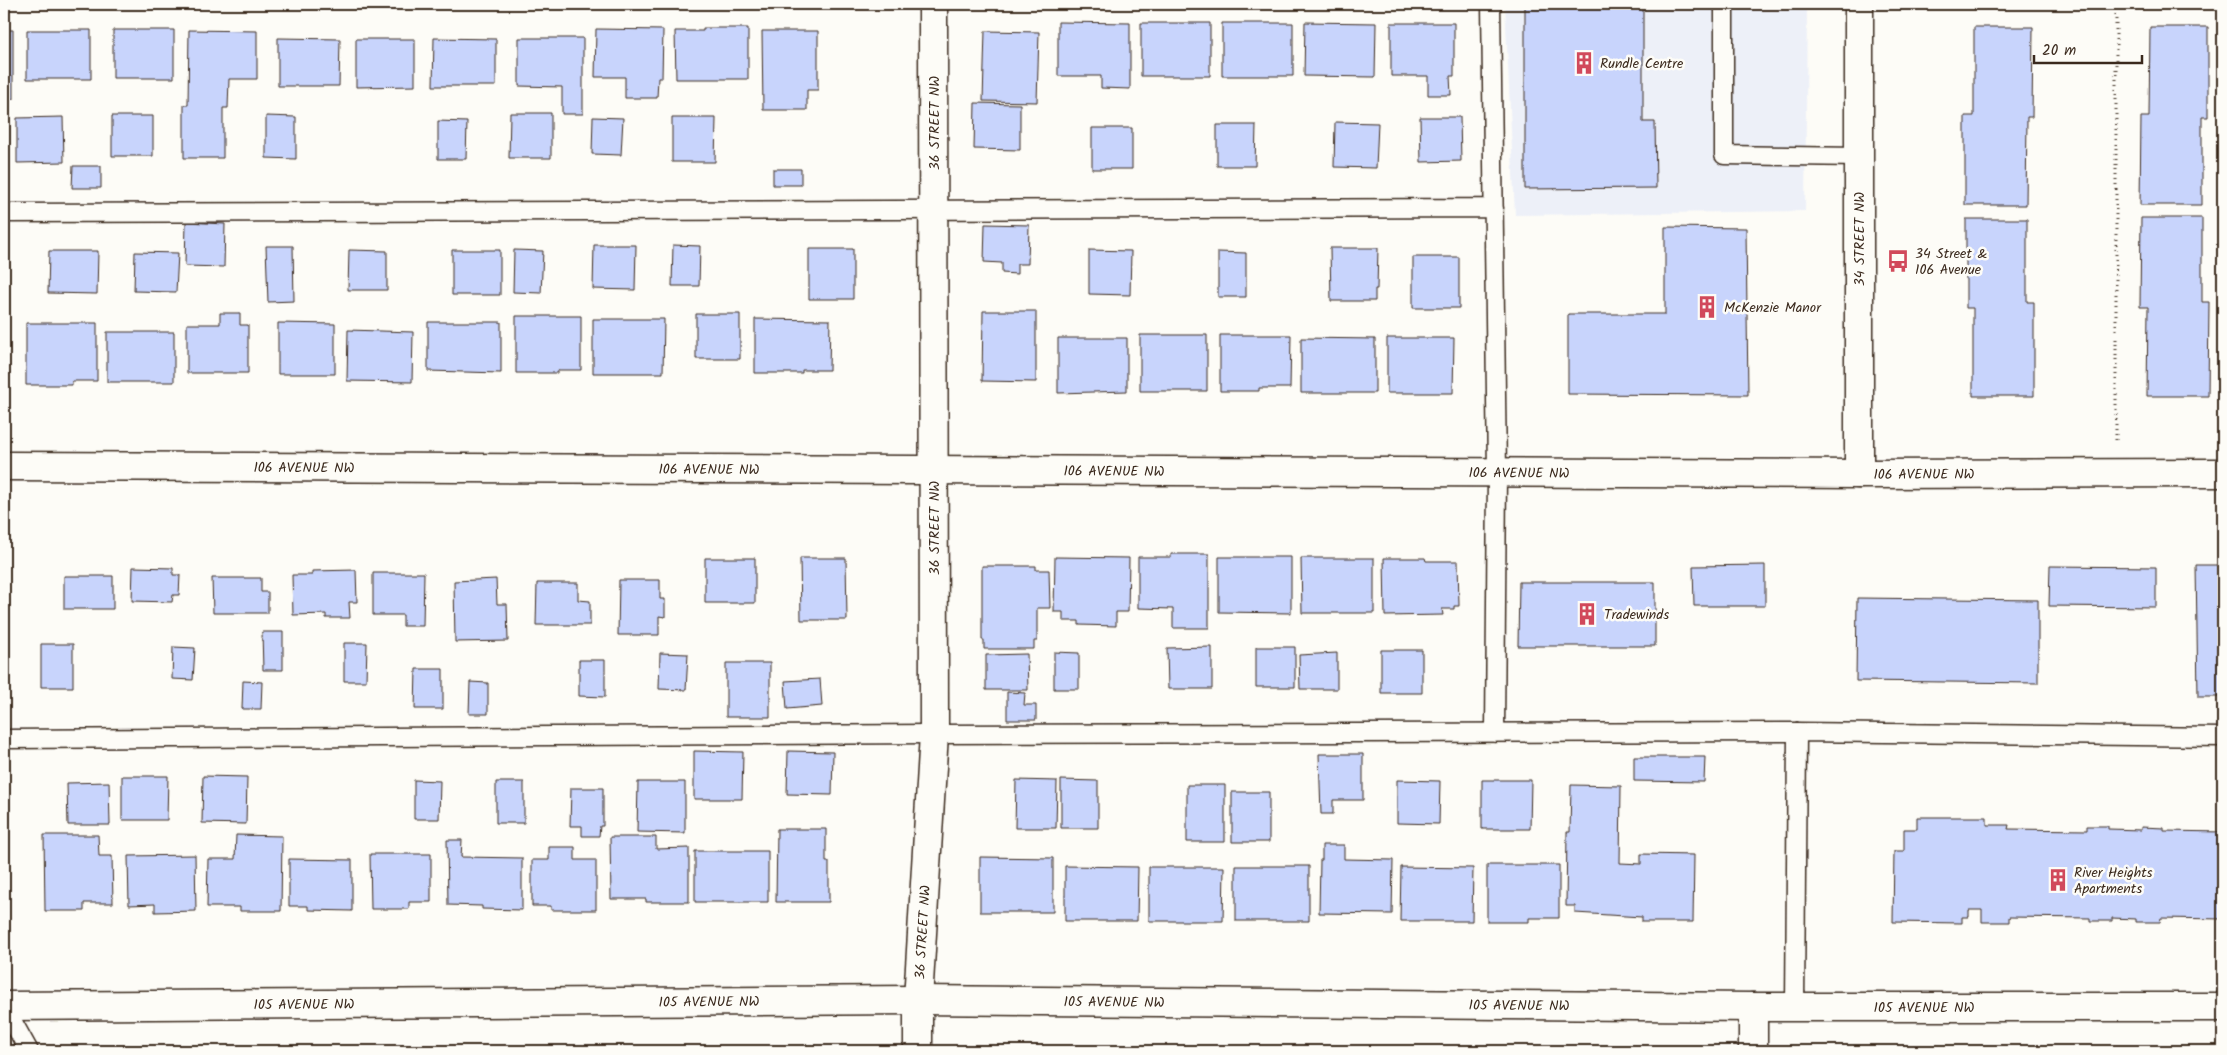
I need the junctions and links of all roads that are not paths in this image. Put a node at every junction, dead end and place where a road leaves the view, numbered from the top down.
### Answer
1 (934, 4) edge
2 (1492, 4) edge
3 (1724, 4) edge
4 (1859, 4) edge
5 (1859, 157) junction
6 (1494, 208) junction
7 (934, 209) junction
8 (4, 212) edge
9 (4, 466) edge
10 (934, 471) junction
11 (1497, 473) junction
12 (2223, 473) edge
13 (1859, 474) junction
14 (1797, 732) junction
15 (1495, 733) junction
16 (934, 734) junction
17 (2223, 737) edge
18 (4, 739) edge
19 (918, 1000) junction
20 (4, 1006) edge
21 (1753, 1007) junction
22 (1795, 1007) junction
23 (2223, 1007) edge
24 (29, 1051) edge
25 (918, 1051) edge
26 (1753, 1051) edge

1 - 7 street, 36 STREET NW
2 - 6 lane
3 - 5 lane
4 - 5 street, 34 STREET NW
5 - 13 street, 34 STREET NW
6 - 7 lane
6 - 11 lane
7 - 8 lane
7 - 10 street, 36 STREET NW
9 - 10 street, 106 AVENUE NW
10 - 11 street, 106 AVENUE NW
10 - 16 street, 36 STREET NW
11 - 13 street, 106 AVENUE NW
11 - 15 lane
12 - 13 street, 106 AVENUE NW
14 - 15 lane
14 - 17 lane
14 - 22 lane
15 - 16 lane
16 - 18 lane
16 - 19 street, 36 STREET NW
19 - 20 street, 105 AVENUE NW
19 - 21 street, 105 AVENUE NW
19 - 25 street, 36 STREET NW
20 - 24 lane
21 - 22 street, 105 AVENUE NW
21 - 26 street
22 - 23 street, 105 AVENUE NW

